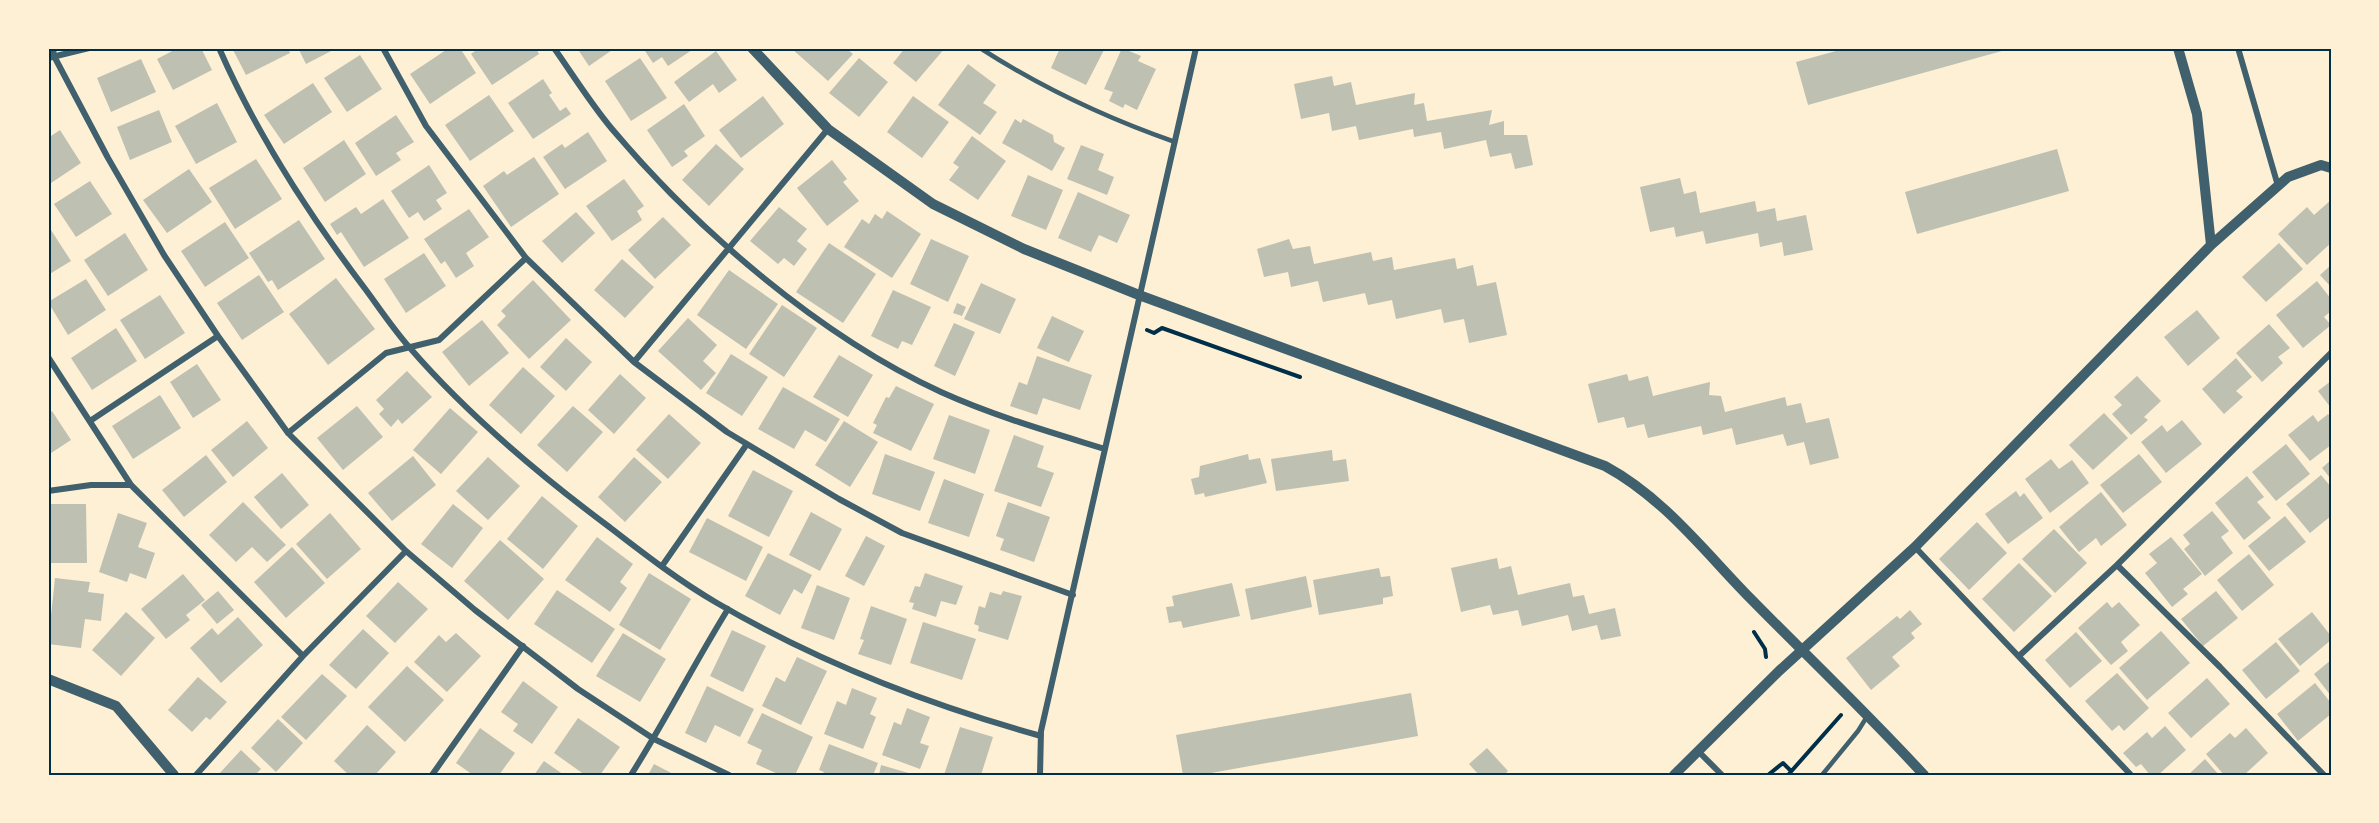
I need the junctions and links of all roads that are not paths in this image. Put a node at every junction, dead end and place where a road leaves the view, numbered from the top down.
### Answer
1 (53, 48) edge
2 (89, 48) edge
3 (219, 48) edge
4 (383, 48) edge
5 (554, 48) edge
6 (752, 48) edge
7 (980, 48) edge
8 (1196, 48) edge
9 (2178, 48) edge
10 (2238, 48) edge
11 (51, 57) edge
12 (828, 129) junction
13 (1175, 142) junction
14 (2331, 168) edge
15 (2278, 186) junction
16 (2211, 245) junction
17 (730, 247) junction
18 (526, 258) junction
19 (1139, 295) junction
20 (218, 336) junction
21 (410, 347) junction
22 (2331, 353) edge
23 (48, 357) edge
24 (634, 362) junction
25 (90, 421) junction
26 (288, 433) junction
27 (747, 444) junction
28 (1105, 449) junction
29 (131, 485) junction
30 (48, 491) edge
31 (1915, 547) junction
32 (406, 551) junction
33 (2117, 565) junction
34 (662, 566) junction
35 (1072, 595) junction
36 (728, 609) junction
37 (523, 646) junction
38 (1802, 650) junction
39 (303, 656) junction
40 (2019, 656) junction
41 (48, 679) edge
42 (1869, 715) junction
43 (1041, 736) junction
44 (654, 739) junction
45 (1698, 751) junction
46 (174, 775) edge
47 (196, 775) edge
48 (432, 775) edge
49 (630, 775) edge
50 (729, 775) edge
51 (1040, 775) edge
52 (1674, 775) edge
53 (1722, 775) edge
54 (1822, 775) edge
55 (1924, 775) edge
56 (2131, 775) edge
57 (2324, 775) edge

1 - 11 street
2 - 11 street
3 - 21 street
4 - 18 street
5 - 17 street
6 - 12 street
7 - 13 lane
8 - 13 street
9 - 16 street
10 - 15 street
11 - 20 street
12 - 17 street
12 - 19 street
13 - 19 street
14 - 15 street
15 - 16 street
16 - 31 street
17 - 24 street
17 - 28 street
18 - 21 street
18 - 24 street
19 - 28 street
19 - 38 street
20 - 25 street
20 - 26 street
21 - 26 street
21 - 34 street
22 - 33 street
23 - 25 street
24 - 27 street
25 - 29 street
26 - 32 street
27 - 34 street
27 - 35 street
28 - 35 street
29 - 30 street
29 - 39 street
31 - 38 street
31 - 40 street
32 - 37 street
32 - 39 street
33 - 40 street
33 - 57 street
34 - 36 street
35 - 43 street
36 - 43 street
36 - 44 street
37 - 44 street
37 - 48 street
38 - 42 street
38 - 45 street
39 - 47 street
40 - 56 street
41 - 46 street
42 - 54 lane
42 - 55 street
43 - 51 street
44 - 49 street
44 - 50 street
45 - 52 street
45 - 53 street

